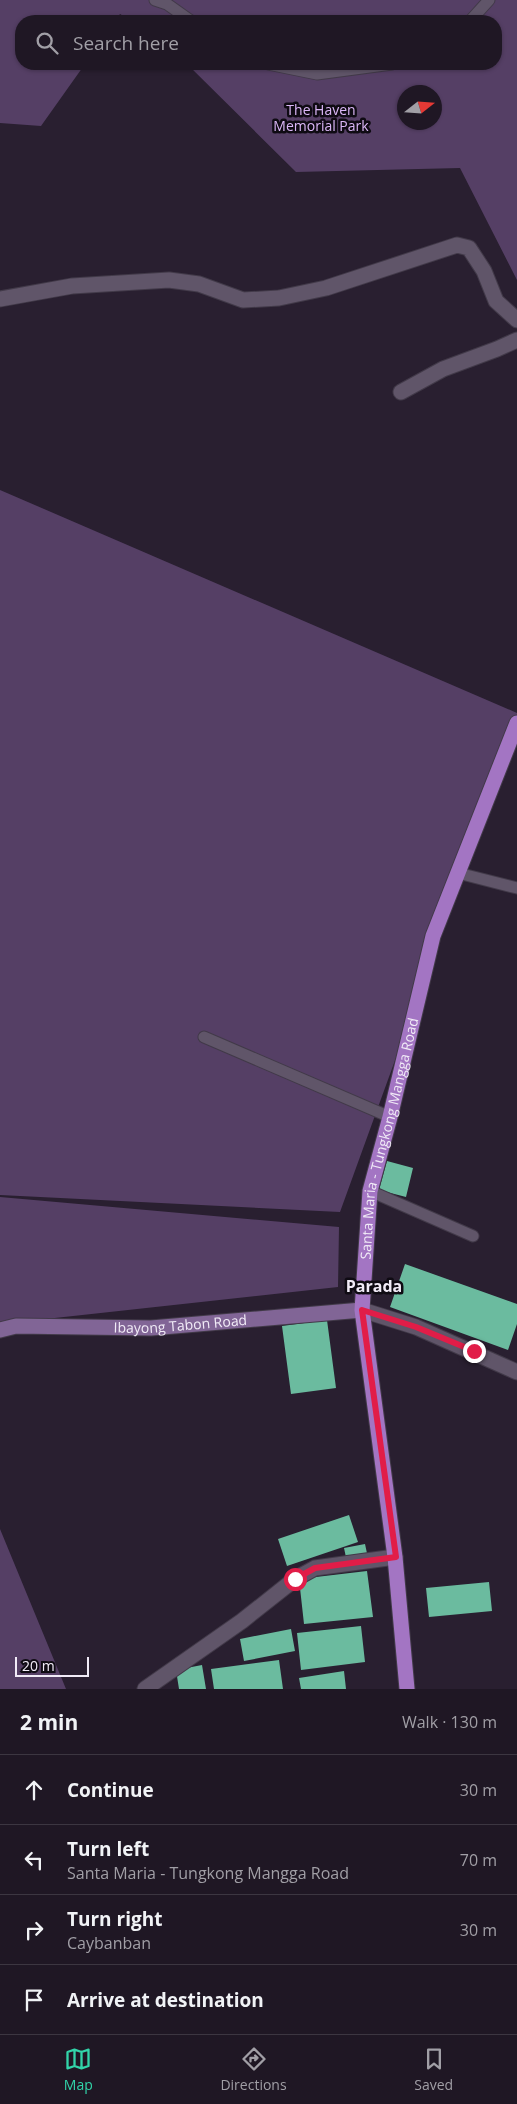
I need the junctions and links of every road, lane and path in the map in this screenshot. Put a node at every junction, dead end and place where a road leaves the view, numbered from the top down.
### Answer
1 (155, 0) edge
2 (490, 0) edge
3 (183, 15) edge
4 (476, 15) edge
5 (297, 70) edge
6 (347, 70) edge
7 (0, 299) edge
8 (517, 320) edge
9 (517, 340) edge
10 (402, 392) dead end
11 (517, 723) edge
12 (458, 873) junction
13 (517, 888) edge
14 (204, 1037) dead end
15 (390, 1117) junction
16 (370, 1191) junction
17 (473, 1236) dead end
18 (362, 1310) junction
19 (0, 1330) edge
20 (517, 1372) edge
21 (396, 1557) junction
22 (145, 1689) edge
23 (407, 1689) edge

1 - 3 lane
2 - 4 lane
5 - 6 lane
7 - 8 street
9 - 10 street
11 - 12 main road, Santa Maria - Tungkong Mangga Road
12 - 13 lane
12 - 15 main road, Santa Maria - Tungkong Mangga Road
14 - 15 lane
15 - 16 main road, Santa Maria - Tungkong Mangga Road
16 - 17 lane
16 - 18 main road, Santa Maria - Tungkong Mangga Road
18 - 19 street, Ibayong Tabon Road
18 - 20 street
18 - 21 main road, Santa Maria - Tungkong Mangga Road
21 - 22 street
21 - 23 main road, Santa Maria - Tungkong Mangga Road

